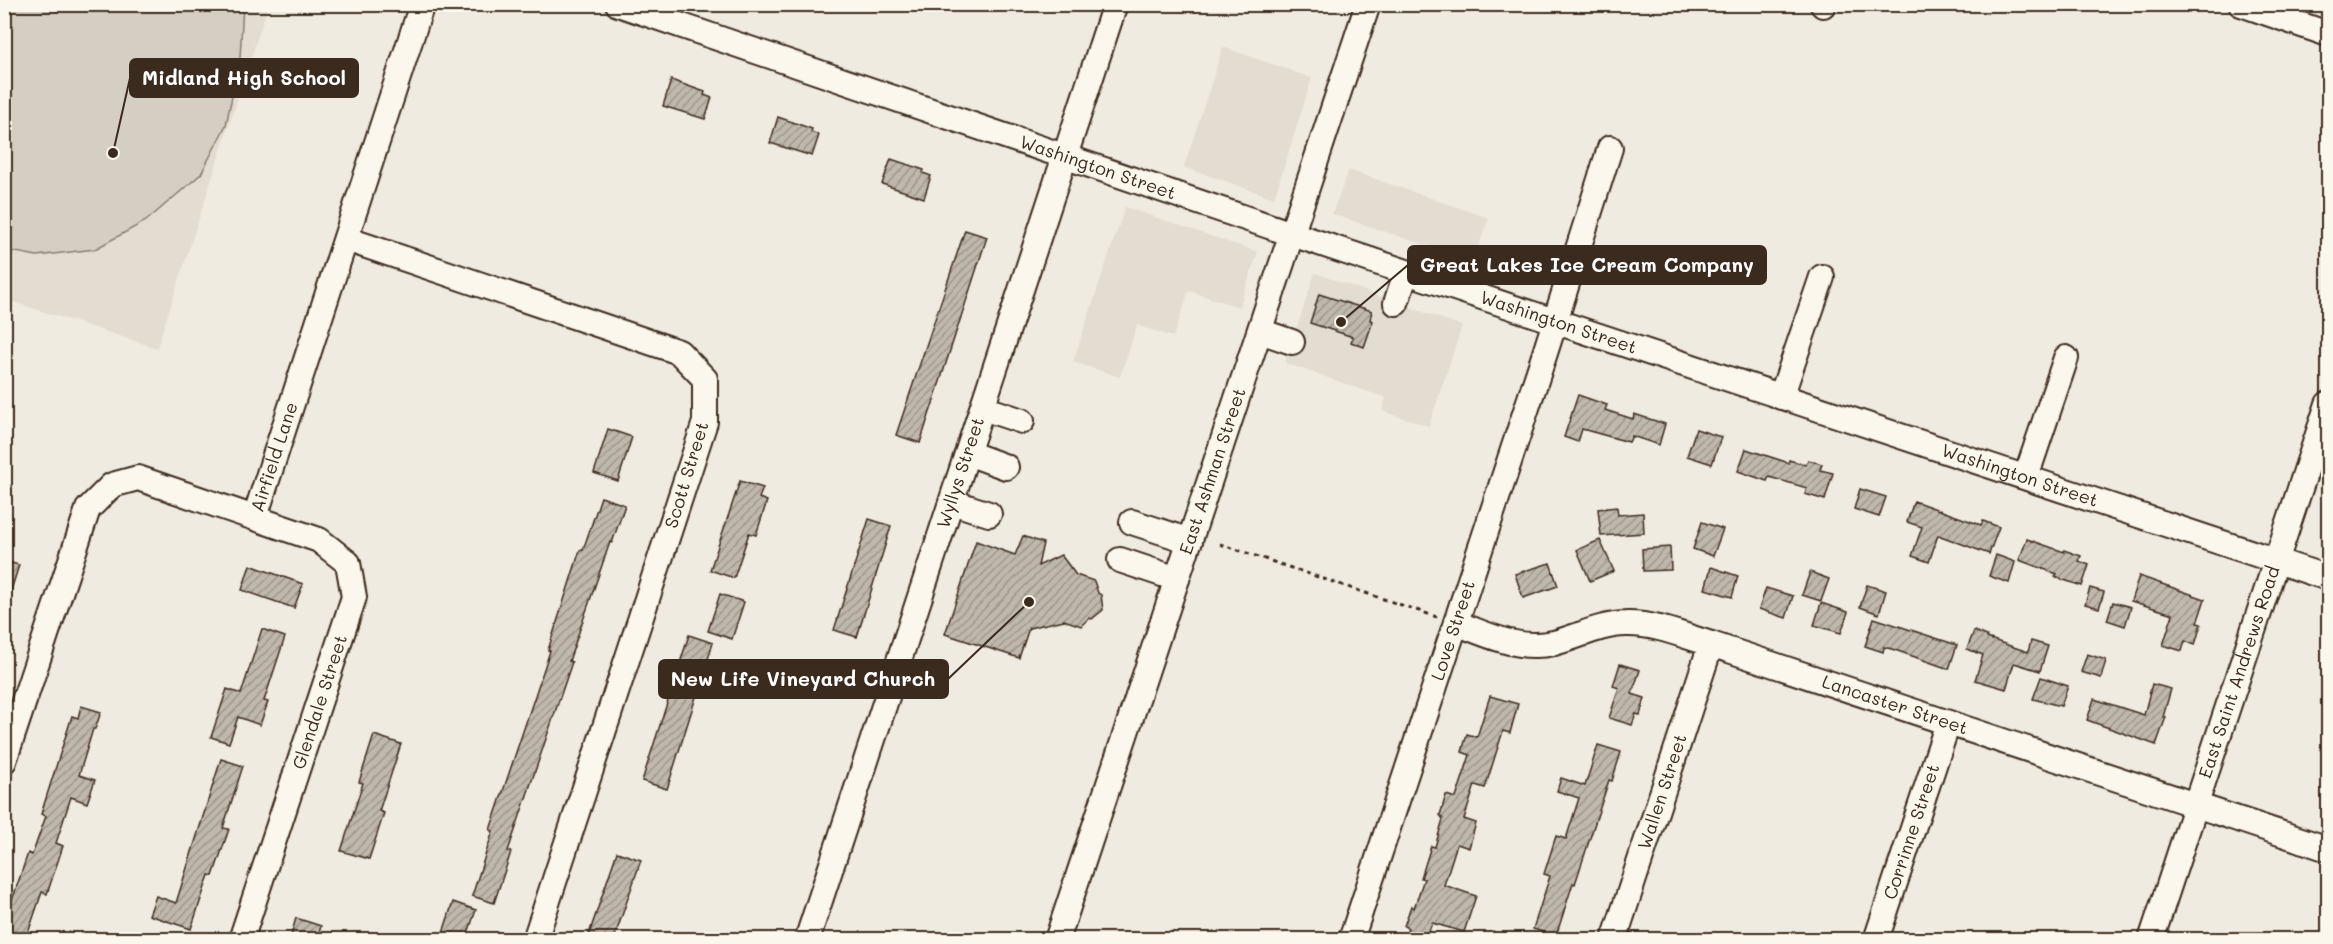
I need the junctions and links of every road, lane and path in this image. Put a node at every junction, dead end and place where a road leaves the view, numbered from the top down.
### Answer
1 (422, 4) edge
2 (618, 4) edge
3 (1115, 4) edge
4 (1368, 4) edge
5 (2248, 6) edge
6 (2328, 34) edge
7 (1610, 148) dead end
8 (1065, 156) junction
9 (1292, 234) junction
10 (346, 239) junction
11 (1406, 273) junction
12 (1822, 277) dead end
13 (1396, 303) dead end
14 (1555, 322) junction
15 (1260, 331) junction
16 (1292, 342) dead end
17 (2066, 358) dead end
18 (1781, 397) junction
19 (2328, 404) edge
20 (983, 408) junction
21 (1022, 421) dead end
22 (968, 453) junction
23 (1006, 467) dead end
24 (2026, 477) junction
25 (952, 502) junction
26 (989, 514) dead end
27 (255, 517) junction
28 (1132, 522) dead end
29 (1190, 541) junction
30 (1220, 544) dead end
31 (1120, 560) dead end
32 (2277, 561) junction
33 (2328, 578) edge
34 (1177, 579) junction
35 (1456, 623) junction
36 (1711, 644) junction
37 (1948, 723) junction
38 (4, 761) edge
39 (2196, 805) junction
40 (2328, 849) edge
41 (241, 939) edge
42 (536, 939) edge
43 (807, 939) edge
44 (1057, 939) edge
45 (1351, 939) edge
46 (1614, 939) edge
47 (1876, 939) edge
48 (2151, 939) edge

1 - 10 street, Airfield Lane
2 - 8 street, Washington Street
3 - 8 street, Wyllys Street
4 - 9 street, East Ashman Street
5 - 6 street
7 - 14 street, Love Street
8 - 9 street, Washington Street
8 - 20 street, Wyllys Street
9 - 11 street, Washington Street
9 - 15 street, East Ashman Street
10 - 27 street, Airfield Lane
10 - 42 street, Scott Street
11 - 13 street
11 - 14 street, Washington Street
12 - 18 street
14 - 18 street, Washington Street
14 - 35 street, Love Street
15 - 16 street
15 - 29 street, East Ashman Street
17 - 24 street
18 - 24 street, Washington Street
19 - 32 street, East Saint Andrews Road
20 - 21 street
20 - 22 street, Wyllys Street
22 - 23 street
22 - 25 street, Wyllys Street
24 - 32 street, Washington Street
25 - 26 street
25 - 43 street, Wyllys Street
27 - 38 street, Airfield Lane
27 - 41 street, Glendale Street
28 - 29 street
29 - 34 street, East Ashman Street
30 - 35 path
31 - 34 street
32 - 33 street, Washington Street
32 - 39 street, East Saint Andrews Road
34 - 44 street, East Ashman Street
35 - 36 street, Lancaster Street
35 - 45 street, Love Street
36 - 37 street, Lancaster Street
36 - 46 street, Wallen Street
37 - 39 street, Lancaster Street
37 - 47 street, Corrinne Street
39 - 40 street, Lancaster Street
39 - 48 street, East Saint Andrews Road

